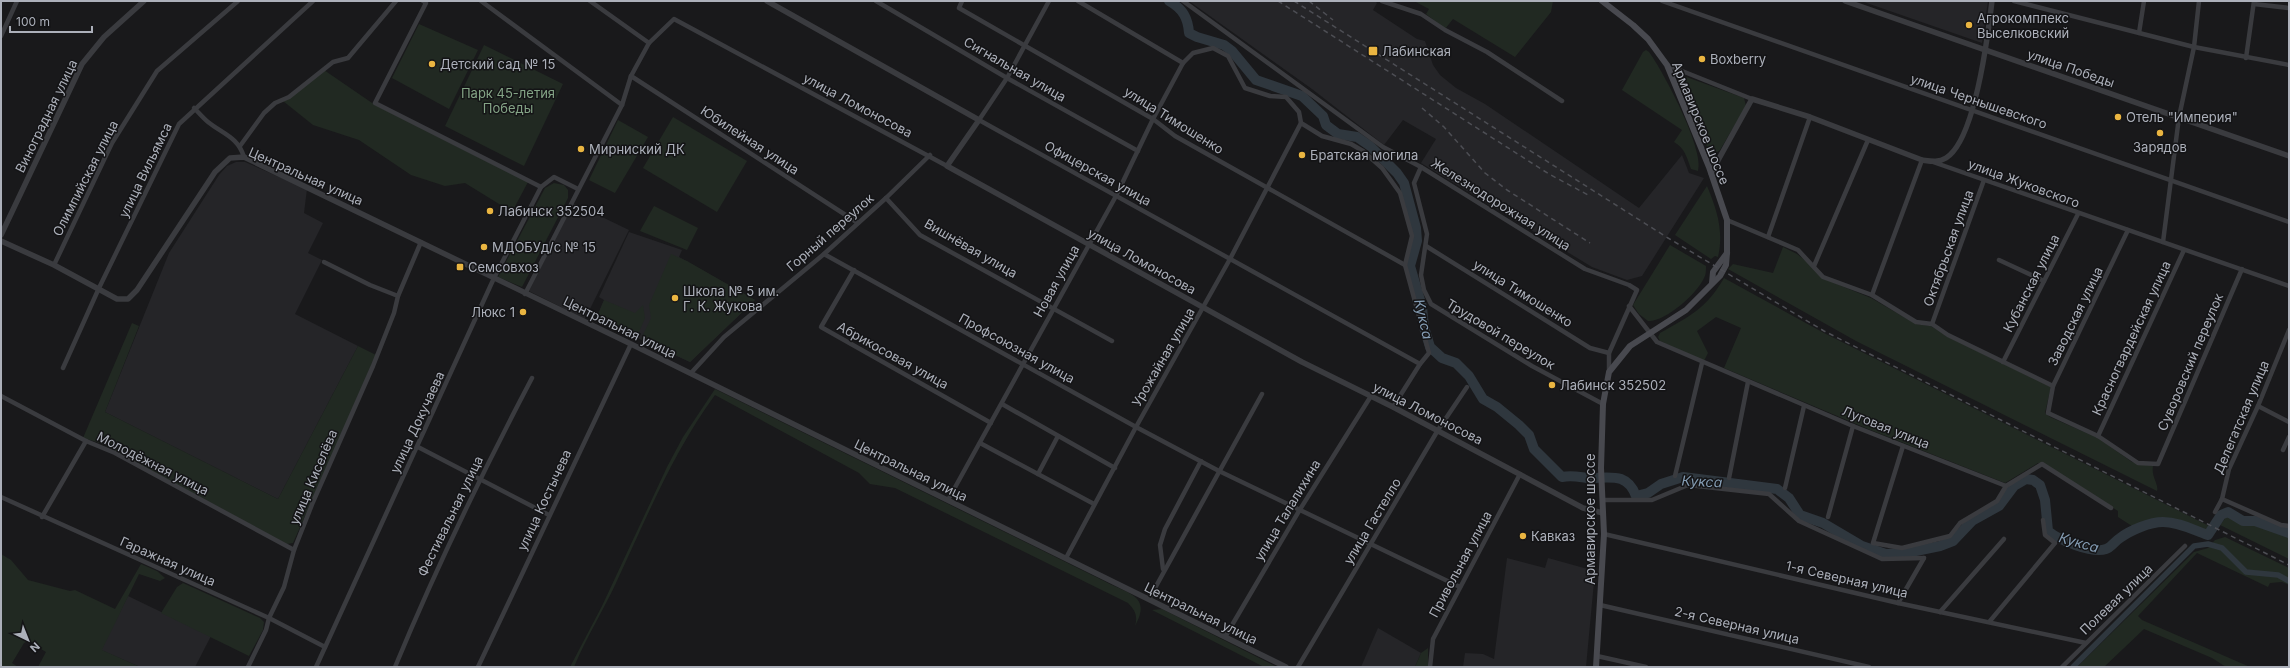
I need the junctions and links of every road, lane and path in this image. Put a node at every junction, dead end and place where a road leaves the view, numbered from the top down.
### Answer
1 (17, 1) edge
2 (144, 1) edge
3 (238, 1) edge
4 (313, 1) edge
5 (396, 1) edge
6 (423, 1) edge
7 (481, 1) edge
8 (590, 1) edge
9 (767, 1) edge
10 (876, 1) edge
11 (962, 1) edge
12 (1049, 1) edge
13 (1078, 1) edge
14 (1183, 1) edge
15 (1382, 1) edge
16 (1662, 1) edge
17 (1845, 1) edge
18 (1992, 1) edge
19 (2014, 1) edge
20 (2144, 1) edge
21 (2199, 1) edge
22 (1606, 2) edge
23 (2254, 2) edge
24 (884, 3) edge
25 (2289, 8) edge
26 (2139, 33) junction
27 (1, 36) edge
28 (649, 42) junction
29 (1025, 44) junction
30 (2194, 48) junction
31 (1987, 50) junction
32 (2246, 58) junction
33 (1183, 63) junction
34 (1667, 65) junction
35 (2289, 65) edge
36 (630, 76) junction
37 (1007, 78) junction
38 (1752, 99) junction
39 (1562, 101) dead end
40 (622, 105) junction
41 (194, 108) junction
42 (1972, 110) junction
43 (1810, 117) junction
44 (2179, 117) junction
45 (1153, 118) junction
46 (979, 120) junction
47 (1301, 123) junction
48 (1868, 140) junction
49 (240, 146) junction
50 (1138, 151) junction
51 (930, 156) junction
52 (2289, 156) edge
53 (244, 157) junction
54 (1922, 160) junction
55 (1933, 162) junction
56 (947, 166) junction
57 (1421, 167) junction
58 (1711, 173) junction
59 (1984, 180) junction
60 (2171, 180) junction
61 (541, 187) junction
62 (1266, 187) junction
63 (578, 188) junction
64 (1116, 196) junction
65 (886, 198) junction
66 (2078, 214) junction
67 (1726, 220) junction
68 (2289, 222) edge
69 (858, 223) junction
70 (2128, 230) junction
71 (1, 235) edge
72 (1768, 237) junction
73 (1, 241) edge
74 (421, 242) junction
75 (2163, 242) junction
76 (1090, 243) junction
77 (1426, 246) junction
78 (2184, 250) junction
79 (824, 254) junction
80 (1230, 259) junction
81 (1999, 260) dead end
82 (324, 262) dead end
83 (54, 265) junction
84 (1405, 265) junction
85 (1814, 266) junction
86 (2242, 269) junction
87 (854, 270) junction
88 (494, 278) junction
89 (2044, 281) junction
90 (2289, 286) edge
91 (99, 288) junction
92 (1637, 290) joint
93 (525, 294) junction
94 (1872, 295) junction
95 (398, 296) junction
96 (1628, 306) junction
97 (1053, 307) junction
98 (1203, 308) junction
99 (1932, 324) junction
100 (2289, 330) edge
101 (1649, 333) junction
102 (1112, 341) dead end
103 (631, 344) junction
104 (1610, 353) junction
105 (2003, 362) junction
106 (1023, 363) junction
107 (1702, 363) junction
108 (1420, 364) junction
109 (63, 368) dead end
110 (1608, 372) junction
111 (691, 373) junction
112 (532, 378) dead end
113 (1748, 382) junction
114 (2053, 386) junction
115 (1467, 387) dead end
116 (1262, 394) dead end
117 (1, 396) edge
118 (1371, 396) junction
119 (1002, 404) junction
120 (1603, 404) junction
121 (1804, 406) junction
122 (2258, 406) junction
123 (1393, 407) junction
124 (2289, 422) edge
125 (991, 423) junction
126 (1853, 426) junction
127 (1136, 427) junction
128 (1438, 430) junction
129 (1058, 436) junction
130 (2098, 436) junction
131 (2289, 437) edge
132 (86, 441) junction
133 (980, 443) junction
134 (1903, 446) junction
135 (418, 448) junction
136 (2283, 450) dead end
137 (1201, 461) junction
138 (1115, 468) junction
139 (1220, 471) junction
140 (1038, 474) junction
141 (1520, 474) junction
142 (1675, 476) dead end
143 (1729, 478) dead end
144 (479, 479) junction
145 (2006, 486) junction
146 (1785, 488) dead end
147 (1, 497) edge
148 (2222, 499) junction
149 (948, 500) junction
150 (1603, 500) junction
151 (1094, 504) junction
152 (2111, 508) dead end
153 (1299, 511) junction
154 (2215, 512) dead end
155 (1603, 513) junction
156 (549, 515) junction
157 (42, 517) junction
158 (1828, 517) dead end
159 (2043, 520) dead end
160 (2289, 526) edge
161 (1604, 534) junction
162 (2004, 539) dead end
163 (1370, 546) junction
164 (2185, 546) dead end
165 (294, 550) junction
166 (1066, 558) junction
167 (1163, 569) junction
168 (1460, 587) junction
169 (1148, 599) junction
170 (1898, 603) junction
171 (1600, 605) junction
172 (1940, 612) junction
173 (269, 618) junction
174 (1990, 622) junction
175 (1225, 637) junction
176 (2086, 643) junction
177 (325, 647) junction
178 (1597, 656) junction
179 (248, 667) edge
180 (316, 667) edge
181 (395, 667) edge
182 (478, 667) edge
183 (1286, 667) edge
184 (1298, 667) edge
185 (1430, 667) edge
186 (1596, 667) edge
187 (1646, 667) edge
188 (1869, 667) edge
189 (2062, 667) edge

1 - 27 street
2 - 71 street, Виноградная улица
3 - 83 street, Олимпийская улица
4 - 41 street, улица Вильямса
5 - 49 street
6 - 61 street
7 - 40 street
8 - 28 street
9 - 46 street, Офицерская улица
10 - 24 street, Сигнальная улица
11 - 29 street, улица Тимошенко
12 - 29 street
13 - 33 street
14 - 57 street, Железнодорожная улица
15 - 39 street
16 - 42 street, улица Чернышевского
17 - 31 street, улица Победы
18 - 31 street
19 - 26 street
20 - 26 street
21 - 30 street
22 - 34 main road, Армавирское шоссе
23 - 25 street
23 - 32 street
24 - 37 street, Сигнальная улица
26 - 30 street
28 - 36 street
28 - 51 street, улица Ломоносова
29 - 37 street
29 - 45 street, улица Тимошенко
30 - 32 street
30 - 44 street
31 - 42 street
31 - 44 street, улица Победы
32 - 35 street
33 - 45 street, Новая улица
33 - 47 street
34 - 38 street, улица Жуковского
34 - 58 main road, Армавирское шоссе
36 - 40 street
36 - 69 street, Юбилейная улица
37 - 46 street
37 - 50 street, Сигнальная улица
38 - 43 street, улица Жуковского
38 - 58 street
40 - 63 street
41 - 49 street
41 - 91 street, улица Вильямса
42 - 55 street
42 - 60 street, улица Чернышевского
43 - 48 street, улица Жуковского
43 - 72 street
44 - 52 street, улица Победы
44 - 60 street
45 - 50 street, Новая улица
45 - 62 street, улица Тимошенко
46 - 56 street
46 - 64 street, Офицерская улица
47 - 62 street, Урожайная улица
47 - 84 street
48 - 54 street, улица Жуковского
48 - 85 street
49 - 53 street
50 - 64 street, Новая улица
51 - 56 street, улица Ломоносова
51 - 65 street, Горный переулок
53 - 74 street, Центральная улица
53 - 91 street, Центральная улица
54 - 55 street, улица Жуковского
54 - 94 street
55 - 59 street, улица Жуковского
56 - 76 street, улица Ломоносова
57 - 77 street
57 - 92 street, Железнодорожная улица
58 - 67 main road, Армавирское шоссе
59 - 66 street, улица Жуковского
59 - 99 street, Октябрьская улица
60 - 68 street, улица Чернышевского
60 - 75 street
61 - 63 street
61 - 88 street, улица Докучаева
62 - 80 street, Урожайная улица
62 - 84 street, улица Тимошенко
63 - 93 street
64 - 76 street, Новая улица
64 - 80 street, Офицерская улица
65 - 69 street, Горный переулок
65 - 97 street, Вишнёвая улица
66 - 70 street, улица Жуковского
66 - 89 street, Кубанская улица
67 - 72 street
67 - 101 main road, Армавирское шоссе
69 - 79 street, Горный переулок
70 - 75 street, улица Жуковского
70 - 114 street, Заводская улица
72 - 85 street
73 - 83 street, Центральная улица
74 - 88 street, Центральная улица
74 - 95 street, улица Киселёва
75 - 78 street, улица Жуковского
76 - 97 street, Новая улица
76 - 98 street, улица Ломоносова
77 - 104 street, улица Тимошенко
77 - 120 street, Трудовой переулок
78 - 86 street, улица Жуковского
78 - 130 street, Красногвардейская улица
79 - 87 street, Профсоюзная улица
79 - 111 street, Горный переулок
80 - 98 street, Урожайная улица
80 - 108 street, Офицерская улица
81 - 89 street
82 - 95 street
83 - 91 street, Центральная улица
84 - 108 street
85 - 94 street
86 - 90 street, улица Жуковского
86 - 130 street, Суворовский переулок
87 - 106 street, Профсоюзная улица
87 - 125 street, Абрикосовая улица
88 - 93 street, Центральная улица
88 - 135 street, улица Докучаева
89 - 105 street, Кубанская улица
91 - 109 street, улица Вильямса
92 - 96 street, Армавирское шоссе
93 - 103 street, Центральная улица
94 - 99 street
95 - 165 street, улица Киселёва
96 - 101 street, Луговая улица
96 - 104 street, Армавирское шоссе
97 - 102 street, Вишнёвая улица
97 - 106 street, Новая улица
98 - 118 street, улица Ломоносова
98 - 127 street, Урожайная улица
99 - 105 street
100 - 122 street, Делегатская улица
101 - 107 street, Луговая улица
101 - 110 main road, Армавирское шоссе
103 - 111 street, Центральная улица
103 - 156 street, улица Костычева
104 - 110 street, Армавирское шоссе
105 - 114 street
106 - 119 street, Новая улица
106 - 127 street, Профсоюзная улица
107 - 113 street, Луговая улица
107 - 142 street
108 - 123 street
110 - 120 main road, Армавирское шоссе
111 - 149 street, Центральная улица
112 - 144 street, Фестивальная улица
113 - 121 street, Луговая улица
113 - 143 street
114 - 130 street, Заводская улица
115 - 128 street, улица Гастелло
116 - 139 street
117 - 132 street, Молодёжная улица
118 - 123 street, улица Ломоносова
118 - 153 street, улица Талалихина
119 - 125 street, Новая улица
119 - 129 street
120 - 150 main road, Армавирское шоссе
121 - 126 street, Луговая улица
121 - 146 street
122 - 124 street
122 - 148 street, Делегатская улица
123 - 128 street, улица Ломоносова
125 - 133 street, Новая улица
126 - 134 street, Луговая улица
126 - 158 street
127 - 137 street, Профсоюзная улица
127 - 138 street, Урожайная улица
128 - 141 street, улица Ломоносова
128 - 163 street, улица Гастелло
129 - 138 street
129 - 140 street
131 - 136 street
132 - 157 street
132 - 165 street, Молодёжная улица
133 - 140 street
133 - 149 street, Новая улица
134 - 145 street, Луговая улица
134 - 145 street
135 - 144 street
135 - 177 street, улица Докучаева
137 - 139 street, Профсоюзная улица
137 - 167 street
138 - 151 street, Урожайная улица
139 - 153 street, Профсоюзная улица
139 - 167 street
140 - 151 street
141 - 155 street, улица Ломоносова
141 - 168 street, Привольная улица
144 - 156 street
144 - 181 street, Фестивальная улица
145 - 152 street
147 - 157 street, Гаражная улица
148 - 154 street, Делегатская улица
148 - 160 street
149 - 166 street, Центральная улица
150 - 155 main road, Армавирское шоссе
150 - 170 street
151 - 166 street, Урожайная улица
153 - 163 street, Профсоюзная улица
153 - 175 street, улица Талалихина
155 - 161 main road, Армавирское шоссе
156 - 182 street, улица Костычева
157 - 173 street, Гаражная улица
159 - 174 street
161 - 170 street, 1-я Северная улица
161 - 171 main road, Армавирское шоссе
162 - 172 street
163 - 168 street, Профсоюзная улица
163 - 184 street, улица Гастелло
164 - 176 street, Полевая улица
165 - 173 street, улица Киселёва
166 - 169 street, Центральная улица
167 - 169 street
168 - 185 street, Привольная улица
169 - 175 street, Центральная улица
170 - 172 street, 1-я Северная улица
171 - 178 main road, Армавирское шоссе
171 - 188 street, 2-я Северная улица
172 - 174 street, 1-я Северная улица
173 - 177 street, Гаражная улица
173 - 179 street, улица Киселёва
174 - 176 street, 1-я Северная улица
175 - 183 street, Центральная улица
176 - 189 street, Полевая улица
177 - 180 street, улица Докучаева
178 - 186 main road, Армавирское шоссе
178 - 187 street

